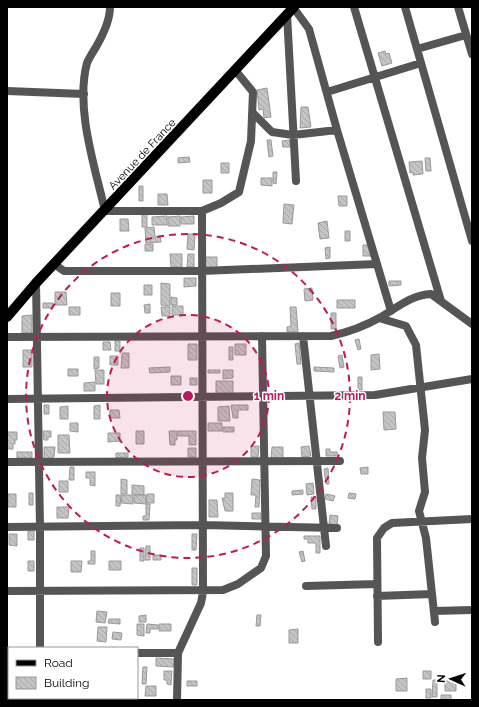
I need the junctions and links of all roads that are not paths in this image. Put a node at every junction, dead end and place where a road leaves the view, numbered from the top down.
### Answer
1 (110, 7) edge
2 (354, 7) edge
3 (405, 7) edge
4 (458, 7) edge
5 (292, 9) edge
6 (466, 35) junction
7 (417, 49) junction
8 (472, 54) edge
9 (421, 63) junction
10 (235, 70) junction
11 (374, 78) junction
12 (7, 91) edge
13 (327, 92) junction
14 (84, 94) junction
15 (253, 113) junction
16 (337, 130) junction
17 (293, 135) junction
18 (296, 181) dead end
19 (105, 211) junction
20 (202, 211) junction
21 (472, 241) edge
22 (54, 264) junction
23 (377, 264) junction
24 (202, 272) junction
25 (36, 283) junction
26 (441, 301) junction
27 (391, 311) junction
28 (7, 317) edge
29 (379, 318) junction
30 (472, 324) edge
31 (202, 336) junction
32 (262, 336) junction
33 (303, 336) junction
34 (7, 337) edge
35 (38, 338) junction
36 (472, 379) edge
37 (420, 388) junction
38 (263, 396) junction
39 (310, 396) junction
40 (202, 397) junction
41 (7, 399) edge
42 (38, 399) junction
43 (317, 461) junction
44 (340, 461) dead end
45 (7, 462) edge
46 (202, 462) junction
47 (264, 462) junction
48 (39, 463) junction
49 (472, 519) edge
50 (422, 522) junction
51 (202, 525) junction
52 (266, 525) junction
53 (7, 527) edge
54 (40, 527) junction
55 (324, 528) junction
56 (337, 528) dead end
57 (326, 546) dead end
58 (377, 584) junction
59 (306, 586) dead end
60 (7, 591) edge
61 (40, 591) junction
62 (203, 592) junction
63 (432, 594) junction
64 (377, 596) junction
65 (472, 610) edge
66 (434, 611) junction
67 (435, 622) dead end
68 (378, 642) dead end
69 (40, 647) edge
70 (138, 653) edge
71 (178, 653) junction
72 (177, 700) edge

1 - 14 street
2 - 11 street
3 - 7 street
4 - 6 street
5 - 10 main road, Avenue de France
5 - 13 street
5 - 17 street
6 - 7 street
6 - 8 street
7 - 9 street
9 - 11 street
9 - 21 street
10 - 15 street
10 - 19 main road, Avenue de France
11 - 13 street
11 - 26 street
12 - 14 street
13 - 16 street
14 - 19 street
15 - 17 street
15 - 20 street
16 - 17 street
16 - 23 street
17 - 18 street
19 - 20 street
19 - 22 main road, Avenue de France
20 - 24 street
22 - 24 street
22 - 25 main road, Avenue de France
23 - 24 street
23 - 27 street
24 - 31 street
25 - 28 main road, Avenue de France
25 - 35 street
26 - 27 street
26 - 30 street
27 - 29 street
29 - 33 street
29 - 37 street
31 - 32 street
31 - 35 street
31 - 40 street
32 - 33 street
32 - 38 street
33 - 39 street
34 - 35 street
35 - 42 street
36 - 37 street
37 - 39 street
37 - 50 street
38 - 39 street
38 - 40 street
38 - 47 street
39 - 43 street
40 - 42 street
40 - 46 street
41 - 42 street
42 - 48 street
43 - 44 street
43 - 47 street
43 - 55 street
45 - 48 street
46 - 47 street
46 - 48 street
46 - 51 street
47 - 52 street
48 - 54 street
49 - 50 street
50 - 58 street
50 - 63 street
51 - 52 street
51 - 54 street
51 - 62 street
52 - 55 street
52 - 62 street
53 - 54 street
54 - 61 street
55 - 56 street
55 - 57 street
58 - 59 street
58 - 64 street
60 - 61 street
61 - 62 street
61 - 69 street
62 - 71 street
63 - 64 street
63 - 66 street
64 - 68 street
65 - 66 street
66 - 67 street
70 - 71 street
71 - 72 street

